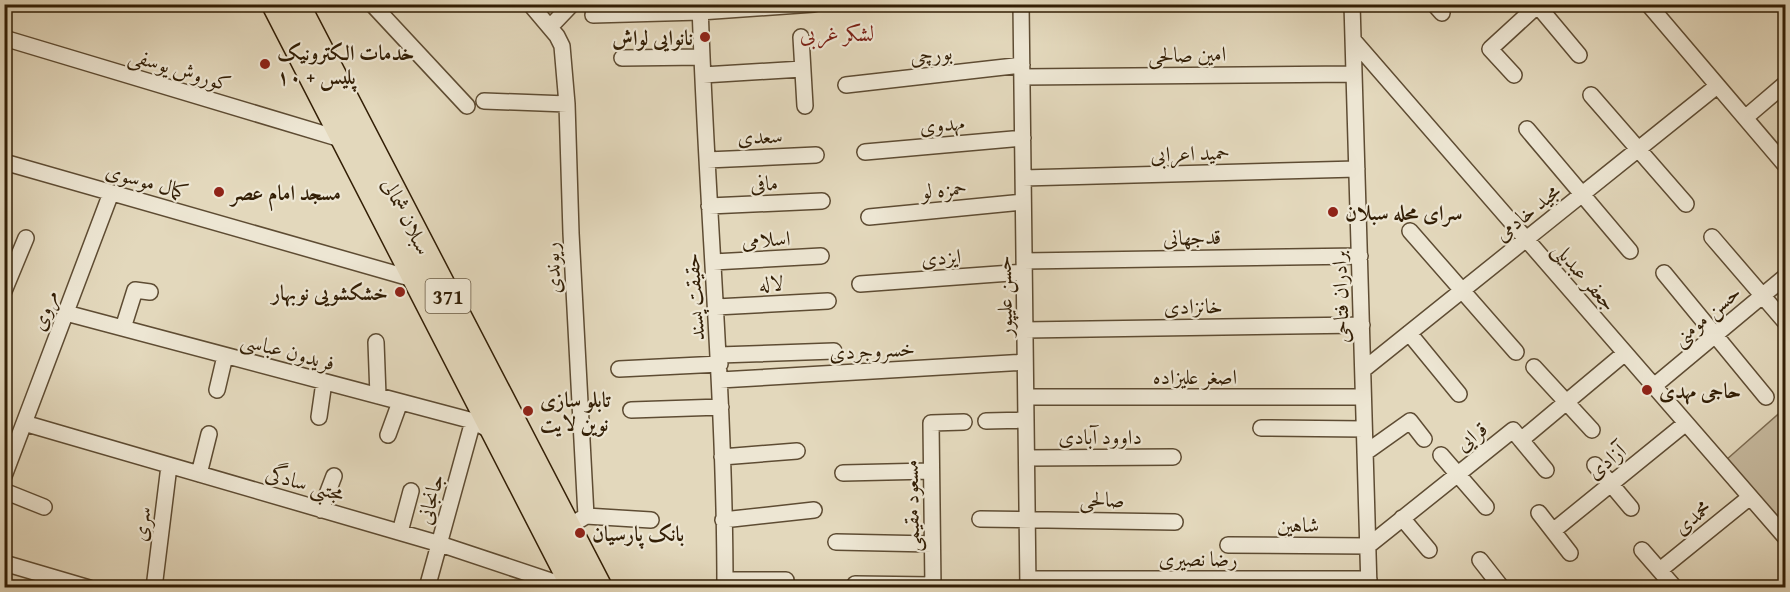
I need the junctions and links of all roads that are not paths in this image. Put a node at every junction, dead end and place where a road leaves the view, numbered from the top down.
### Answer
1 (274, 4) edge
2 (297, 4) edge
3 (372, 4) edge
4 (572, 4) edge
5 (814, 4) edge
6 (1021, 4) edge
7 (1352, 4) edge
8 (1648, 4) edge
9 (532, 5) edge
10 (1539, 5) edge
11 (700, 8) edge
12 (594, 15) dead end
13 (550, 27) junction
14 (801, 37) dead end
15 (4, 38) edge
16 (1354, 41) junction
17 (1579, 55) dead end
18 (702, 57) junction
19 (622, 58) dead end
20 (802, 69) junction
21 (1022, 71) junction
22 (1353, 74) junction
23 (703, 75) junction
24 (1514, 75) dead end
25 (1785, 83) edge
26 (846, 86) dead end
27 (1717, 86) junction
28 (1591, 95) dead end
29 (484, 101) dead end
30 (567, 104) junction
31 (467, 106) dead end
32 (805, 106) dead end
33 (1744, 118) junction
34 (1527, 129) dead end
35 (1023, 138) junction
36 (344, 140) junction
37 (1638, 149) junction
38 (866, 152) dead end
39 (816, 155) dead end
40 (707, 160) junction
41 (4, 162) edge
42 (1785, 166) edge
43 (1358, 169) junction
44 (1023, 178) junction
45 (111, 193) junction
46 (1582, 194) junction
47 (822, 201) dead end
48 (1023, 202) junction
49 (1686, 204) dead end
50 (709, 206) junction
51 (869, 217) dead end
52 (1410, 231) dead end
53 (1712, 237) dead end
54 (26, 238) dead end
55 (1526, 240) junction
56 (1630, 251) dead end
57 (821, 256) dead end
58 (1360, 256) junction
59 (713, 262) junction
60 (1024, 266) junction
61 (1664, 273) dead end
62 (1785, 276) edge
63 (417, 280) junction
64 (860, 284) dead end
65 (4, 291) edge
66 (1462, 291) junction
67 (150, 292) dead end
68 (1762, 296) junction
69 (828, 301) dead end
70 (716, 307) junction
71 (66, 313) junction
72 (1785, 323) edge
73 (1362, 325) junction
74 (123, 328) junction
75 (1025, 330) junction
76 (1409, 333) junction
77 (1716, 336) junction
78 (375, 342) dead end
79 (834, 351) dead end
80 (1516, 352) dead end
81 (1624, 353) junction
82 (225, 356) junction
83 (1025, 362) junction
84 (720, 366) junction
85 (1534, 367) dead end
86 (619, 369) dead end
87 (1363, 370) junction
88 (324, 382) junction
89 (1654, 386) junction
90 (217, 390) dead end
91 (1459, 394) dead end
92 (378, 396) junction
93 (1026, 397) junction
94 (1364, 397) junction
95 (1766, 397) dead end
96 (400, 402) junction
97 (1566, 402) junction
98 (721, 407) junction
99 (631, 410) dead end
100 (319, 417) dead end
101 (1026, 420) junction
102 (472, 421) junction
103 (986, 421) dead end
104 (964, 422) dead end
105 (24, 423) junction
106 (1686, 423) junction
107 (1261, 428) dead end
108 (1364, 429) junction
109 (1592, 430) dead end
110 (209, 434) dead end
111 (388, 435) dead end
112 (498, 435) junction
113 (1424, 439) dead end
114 (1521, 440) junction
115 (797, 451) dead end
116 (1365, 453) junction
117 (1441, 455) dead end
118 (722, 457) junction
119 (1173, 457) dead end
120 (1027, 458) junction
121 (1595, 465) dead end
122 (169, 466) junction
123 (1546, 470) dead end
124 (931, 471) junction
125 (843, 473) dead end
126 (199, 474) junction
127 (1457, 474) junction
128 (4, 476) edge
129 (334, 476) dead end
130 (1612, 484) junction
131 (4, 491) edge
132 (411, 491) dead end
133 (1750, 497) junction
134 (44, 507) dead end
135 (1486, 507) dead end
136 (1631, 508) dead end
137 (321, 510) junction
138 (814, 510) dead end
139 (1539, 513) dead end
140 (1402, 518) junction
141 (980, 519) dead end
142 (1028, 519) junction
143 (651, 520) dead end
144 (723, 520) junction
145 (577, 521) junction
146 (1175, 522) dead end
147 (1553, 531) junction
148 (400, 532) junction
149 (1785, 538) edge
150 (836, 542) dead end
151 (440, 544) junction
152 (932, 544) junction
153 (1228, 545) dead end
154 (1368, 546) junction
155 (1642, 549) dead end
156 (1429, 550) dead end
157 (1570, 553) dead end
158 (1480, 560) dead end
159 (4, 563) edge
160 (1660, 570) junction
161 (786, 580) dead end
162 (1028, 583) edge
163 (1369, 583) edge
164 (725, 584) edge
165 (855, 584) dead end
166 (1494, 585) edge
167 (933, 586) edge
168 (88, 587) edge
169 (154, 588) edge
170 (427, 588) edge
171 (573, 588) edge
172 (600, 588) edge
173 (1676, 588) edge

1 - 36 main road, سبلان شمالی / 371
2 - 145 main road, سبلان شمالی / 371
3 - 31 street
4 - 13 street
5 - 11 street
6 - 21 street, حسن علیپور
7 - 16 street, برادران فتاحی
8 - 27 street
9 - 13 street, ریوندی
10 - 17 street
10 - 24 street
11 - 12 street
11 - 18 street, حقیقت پسند
13 - 30 street, ریوندی
14 - 20 street
15 - 36 street, کوروش یوسفی
16 - 22 street, برادران فتاحی
16 - 55 street, جعفر عبدیلی
18 - 19 street
18 - 23 street, حقیقت پسند
20 - 23 street
20 - 32 street
21 - 22 street, امین صالحی
21 - 26 street, بورچی
21 - 35 street, حسن علیپور
22 - 43 street, برادران فتاحی
23 - 40 street, حقیقت پسند
25 - 33 street
27 - 33 street
27 - 37 street, مجید خادمی
28 - 37 street
29 - 30 street
30 - 145 street, ریوندی
33 - 42 street
34 - 46 street
35 - 38 street, مهدوی
35 - 44 street, حسن علیپور
36 - 63 main road, سبلان شمالی / 371
37 - 46 street, مجید خادمی
37 - 49 street
39 - 40 street, سعدی
40 - 50 street, حقیقت پسند
41 - 45 street, کمال موسوی
43 - 44 street, حمید اعرابی
43 - 58 street, برادران فتاحی
44 - 48 street, حسن علیپور
45 - 63 street, کمال موسوی
45 - 71 street, مروی
46 - 55 street, مجید خادمی
46 - 56 street
47 - 50 street, مافی
48 - 51 street, حمزه لو
48 - 60 street, حسن علیپور
50 - 59 street, حقیقت پسند
52 - 66 street
53 - 68 street
54 - 65 street
55 - 66 street, مجید خادمی
55 - 81 street, جعفر عبدیلی
57 - 59 street, اسلامی
58 - 60 street, قدجهانی
58 - 73 street, برادران فتاحی
59 - 70 street, حقیقت پسند
60 - 64 street, ایزدی
60 - 75 street, حسن علیپور
61 - 77 street
62 - 68 street, حسن مومنی
63 - 112 main road, سبلان شمالی / 371
66 - 76 street, مجید خادمی
66 - 80 street
67 - 74 street
68 - 72 street
68 - 77 street, حسن مومنی
69 - 70 street, لاله
70 - 84 street, حقیقت پسند
71 - 74 street, فریدون عباسی
71 - 105 street, مروی
73 - 75 street, خانزادی
73 - 87 street, برادران فتاحی
74 - 82 street, فریدون عباسی
75 - 83 street, حسن علیپور
76 - 87 street, مجید خادمی
76 - 91 street
77 - 89 street, حسن مومنی
77 - 95 street
78 - 92 street
79 - 84 street
81 - 89 street, جعفر عبدیلی
81 - 97 street, قرایی
82 - 88 street, فریدون عباسی
82 - 90 street
83 - 84 street, خسروجردی
83 - 93 street, حسن علیپور
84 - 86 street
84 - 98 street, حقیقت پسند
85 - 97 street
87 - 94 street, برادران فتاحی
88 - 92 street, فریدون عباسی
88 - 100 street
89 - 106 street, جعفر عبدیلی
92 - 96 street, فریدون عباسی
93 - 94 street, اصغر علیزاده
93 - 101 street, حسن علیپور
94 - 108 street, برادران فتاحی
96 - 102 street, فریدون عباسی
96 - 111 street
97 - 109 street
97 - 114 street, قرایی
98 - 99 street
98 - 118 street, حقیقت پسند
101 - 103 street
101 - 120 street, حسن علیپور
102 - 112 street, فریدون عباسی
102 - 151 street, جانجانی
104 - 124 street, مسعود مقیمی
105 - 122 street, مجتبی سادگی
105 - 128 street, مروی
106 - 130 street, آزادی
106 - 133 street, جعفر عبدیلی
107 - 108 street
108 - 116 street, برادران فتاحی
110 - 126 street
112 - 171 main road, سبلان شمالی / 371
113 - 116 street
114 - 123 street
114 - 127 street, قرایی
115 - 118 street
116 - 154 street, برادران فتاحی
117 - 127 street
118 - 144 street, حقیقت پسند
119 - 120 street, داوود آبادی
120 - 142 street, حسن علیپور
121 - 130 street
122 - 126 street, مجتبی سادگی
122 - 169 street, سری
124 - 125 street
124 - 152 street, مسعود مقیمی
126 - 137 street, مجتبی سادگی
127 - 135 street
127 - 140 street, قرایی
129 - 137 street
130 - 136 street
130 - 147 street, آزادی
131 - 134 street
132 - 148 street
133 - 149 street, جعفر عبدیلی
133 - 160 street, محمدی
137 - 148 street, مجتبی سادگی
138 - 144 street
139 - 147 street
140 - 154 street, قرایی
140 - 156 street
141 - 142 street, صالحی
142 - 146 street, صالحی
142 - 162 street, حسن علیپور
143 - 145 street
144 - 164 street, حقیقت پسند
145 - 172 main road, سبلان شمالی / 371
147 - 157 street
148 - 151 street, مجتبی سادگی
150 - 152 street
151 - 170 street, جانجانی
151 - 171 street, مجتبی سادگی
152 - 167 street, مسعود مقیمی
153 - 154 street, شاهین
154 - 163 street, برادران فتاحی
155 - 160 street
158 - 166 street
159 - 168 street
160 - 173 street
161 - 164 street
162 - 163 street, رضا نصیری
165 - 167 street

